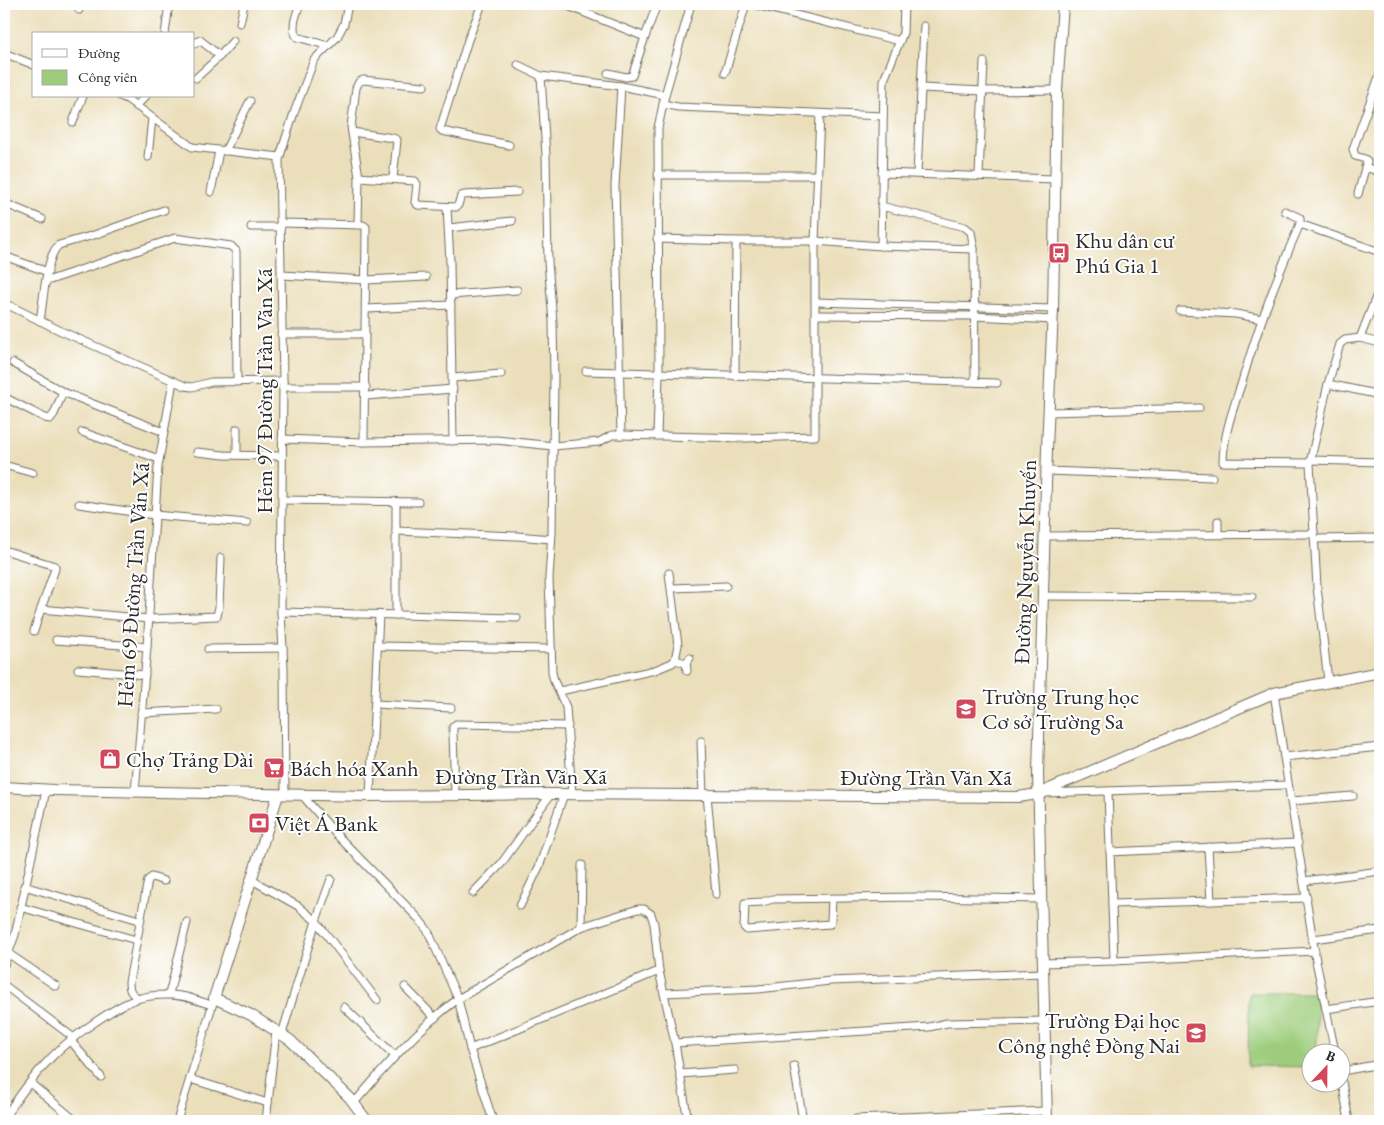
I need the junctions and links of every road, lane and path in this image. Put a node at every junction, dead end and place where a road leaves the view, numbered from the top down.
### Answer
1 (169, 4) edge
2 (244, 4) edge
3 (300, 4) edge
4 (348, 4) edge
5 (482, 4) edge
6 (563, 4) edge
7 (657, 4) edge
8 (691, 4) edge
9 (746, 4) edge
10 (752, 4) edge
11 (904, 4) edge
12 (1063, 4) edge
13 (240, 23) dead end
14 (924, 26) dead end
15 (165, 32) edge
16 (645, 37) junction
17 (900, 40) junction
18 (233, 41) dead end
19 (195, 43) edge
20 (329, 46) junction
21 (4, 53) edge
22 (220, 56) junction
23 (984, 62) dead end
24 (32, 65) edge
25 (518, 65) dead end
26 (608, 73) dead end
27 (725, 73) dead end
28 (1380, 74) edge
29 (541, 76) junction
30 (196, 78) dead end
31 (424, 86) dead end
32 (621, 86) junction
33 (922, 88) junction
34 (1057, 90) junction
35 (983, 91) junction
36 (665, 95) junction
37 (82, 98) edge
38 (123, 98) edge
39 (144, 98) edge
40 (250, 101) dead end
41 (663, 104) junction
42 (136, 106) junction
43 (820, 114) junction
44 (883, 116) junction
45 (152, 118) junction
46 (73, 122) dead end
47 (352, 132) junction
48 (509, 145) dead end
49 (222, 151) junction
50 (148, 157) dead end
51 (280, 157) junction
52 (1365, 167) junction
53 (1380, 172) edge
54 (882, 173) junction
55 (917, 174) junction
56 (658, 175) junction
57 (818, 175) junction
58 (979, 175) junction
59 (359, 177) junction
60 (393, 178) junction
61 (1055, 179) junction
62 (212, 192) dead end
63 (517, 192) dead end
64 (1358, 194) dead end
65 (4, 203) edge
66 (882, 206) junction
67 (448, 207) junction
68 (164, 210) dead end
69 (1285, 211) dead end
70 (42, 220) dead end
71 (512, 221) dead end
72 (1300, 224) junction
73 (281, 225) junction
74 (358, 226) junction
75 (251, 227) dead end
76 (449, 228) junction
77 (657, 239) junction
78 (815, 241) junction
79 (736, 242) junction
80 (881, 246) junction
81 (974, 249) junction
82 (1380, 252) edge
83 (4, 256) edge
84 (48, 272) junction
85 (282, 275) junction
86 (426, 277) dead end
87 (366, 280) junction
88 (47, 281) junction
89 (1380, 287) edge
90 (517, 290) dead end
91 (451, 294) junction
92 (816, 302) junction
93 (4, 303) edge
94 (451, 305) junction
95 (974, 306) junction
96 (366, 309) junction
97 (1054, 309) junction
98 (1180, 311) dead end
99 (816, 315) junction
100 (974, 316) junction
101 (1262, 319) junction
102 (1053, 320) junction
103 (40, 321) junction
104 (282, 334) junction
105 (365, 334) junction
106 (1360, 338) junction
107 (1380, 343) edge
108 (13, 363) dead end
109 (586, 371) dead end
110 (620, 372) junction
111 (501, 374) dead end
112 (659, 374) junction
113 (735, 376) junction
114 (453, 378) junction
115 (816, 378) junction
116 (173, 381) junction
117 (238, 382) junction
118 (975, 382) junction
119 (997, 383) dead end
120 (283, 384) junction
121 (1328, 384) junction
122 (366, 387) junction
123 (453, 389) junction
124 (63, 392) junction
125 (1380, 395) edge
126 (366, 396) junction
127 (4, 397) edge
128 (1199, 408) dead end
129 (1049, 412) junction
130 (237, 429) dead end
131 (82, 432) dead end
132 (164, 432) junction
133 (621, 434) junction
134 (657, 436) junction
135 (282, 439) junction
136 (453, 440) junction
137 (364, 442) junction
138 (553, 446) junction
139 (197, 452) dead end
140 (237, 455) junction
141 (282, 456) junction
142 (159, 459) junction
143 (1311, 461) junction
144 (1380, 462) edge
145 (4, 465) edge
146 (1047, 471) junction
147 (33, 473) dead end
148 (1212, 477) dead end
149 (282, 500) junction
150 (396, 502) junction
151 (418, 502) dead end
152 (79, 504) dead end
153 (154, 514) junction
154 (1218, 521) dead end
155 (247, 522) dead end
156 (396, 531) junction
157 (1218, 534) junction
158 (1045, 536) junction
159 (1314, 536) junction
160 (1378, 538) dead end
161 (551, 539) junction
162 (4, 550) edge
163 (221, 558) dead end
164 (669, 573) dead end
165 (726, 586) dead end
166 (672, 588) junction
167 (1043, 596) junction
168 (1252, 597) dead end
169 (41, 609) junction
170 (281, 612) junction
171 (379, 615) junction
172 (396, 615) junction
173 (517, 618) dead end
174 (149, 619) junction
175 (34, 631) dead end
176 (56, 640) dead end
177 (378, 646) junction
178 (147, 647) junction
179 (283, 648) junction
180 (208, 649) dead end
181 (551, 650) junction
182 (675, 660) junction
183 (688, 664) dead end
184 (78, 669) dead end
185 (1380, 672) edge
186 (145, 675) junction
187 (1328, 681) junction
188 (560, 691) junction
189 (1274, 693) junction
190 (375, 704) junction
191 (451, 708) dead end
192 (216, 709) dead end
193 (141, 713) junction
194 (568, 726) junction
195 (701, 741) dead end
196 (1380, 747) edge
197 (1284, 756) junction
198 (1288, 785) junction
199 (4, 787) edge
200 (46, 790) junction
201 (135, 792) junction
202 (1108, 792) junction
203 (551, 794) junction
204 (1040, 794) junction
205 (281, 795) junction
206 (302, 795) junction
207 (455, 795) junction
208 (568, 795) junction
209 (705, 795) junction
210 (370, 796) junction
211 (1353, 796) dead end
212 (1291, 801) junction
213 (1298, 843) junction
214 (1208, 848) junction
215 (1110, 852) junction
216 (582, 865) dead end
217 (1380, 871) edge
218 (331, 879) dead end
219 (252, 880) junction
220 (164, 881) dead end
221 (1304, 881) junction
222 (24, 886) junction
223 (473, 893) dead end
224 (716, 894) dead end
225 (832, 898) junction
226 (1307, 898) junction
227 (1041, 899) junction
228 (1211, 901) junction
229 (1112, 904) junction
230 (520, 906) dead end
231 (20, 907) junction
232 (140, 920) junction
233 (316, 920) junction
234 (187, 922) dead end
235 (580, 927) junction
236 (1380, 930) edge
237 (1313, 938) junction
238 (136, 940) junction
239 (1315, 951) junction
240 (9, 954) junction
241 (1114, 961) junction
242 (4, 965) edge
243 (1042, 968) junction
244 (659, 971) junction
245 (4, 986) edge
246 (56, 986) dead end
247 (405, 987) dead end
248 (664, 993) junction
249 (169, 994) junction
250 (138, 998) junction
251 (458, 999) junction
252 (377, 1000) dead end
253 (213, 1001) junction
254 (1380, 1001) edge
255 (344, 1007) dead end
256 (1326, 1009) junction
257 (435, 1018) junction
258 (1044, 1022) junction
259 (279, 1033) junction
260 (72, 1039) junction
261 (1333, 1042) edge
262 (675, 1043) junction
263 (470, 1049) junction
264 (395, 1056) junction
265 (1380, 1064) edge
266 (794, 1066) dead end
267 (1352, 1069) edge
268 (735, 1070) dead end
269 (680, 1074) junction
270 (101, 1077) dead end
271 (190, 1079) junction
272 (30, 1083) junction
273 (1344, 1092) edge
274 (268, 1103) junction
275 (354, 1103) junction
276 (1046, 1116) edge
277 (4, 1118) edge
278 (856, 1119) dead end
279 (1380, 1120) edge
280 (76, 1121) edge
281 (177, 1121) edge
282 (266, 1121) edge
283 (367, 1121) edge
284 (493, 1121) edge
285 (688, 1121) edge
286 (774, 1121) edge
287 (803, 1121) edge
288 (1349, 1121) edge
289 (1376, 1121) edge

1 - 15 street
2 - 13 street
3 - 20 street
4 - 20 street, Hẻm 97 Đường Trần Văn Xã
5 - 48 street
6 - 16 street
7 - 16 street
8 - 36 street
9 - 27 street
10 - 17 street
11 - 17 street
12 - 34 street, Đường Nguyễn Khuyến
14 - 33 street
16 - 26 street
17 - 44 street
18 - 22 street
19 - 22 street
20 - 51 street, Hẻm 97 Đường Trần Văn Xã
21 - 24 street
22 - 30 street
23 - 35 street
25 - 29 street
28 - 52 street
29 - 32 street
29 - 138 street
31 - 47 street
32 - 36 street
32 - 110 street
33 - 35 street
33 - 55 street
34 - 35 street
34 - 61 street, Đường Nguyễn Khuyến
35 - 58 street
36 - 41 street
37 - 46 street
38 - 42 street
39 - 42 street
40 - 49 street
41 - 43 street
41 - 56 street
42 - 45 street
43 - 44 street
43 - 57 street
44 - 54 street
45 - 49 street
45 - 50 street
47 - 59 street
47 - 60 street
49 - 51 street
49 - 62 street
51 - 73 street, Hẻm 97 Đường Trần Văn Xã
52 - 53 street
52 - 64 street
54 - 55 street
54 - 66 street
55 - 58 street
56 - 57 street
56 - 77 street
57 - 78 street
58 - 61 street
59 - 60 street
59 - 74 street
60 - 67 street
61 - 97 street, Đường Nguyễn Khuyến
63 - 67 street
65 - 70 street
66 - 80 street
66 - 81 street
67 - 76 street
68 - 84 street
69 - 72 street
71 - 76 street
72 - 82 street
72 - 101 street
73 - 74 street
73 - 75 street
73 - 85 street, Hẻm 97 Đường Trần Văn Xã
74 - 87 street
76 - 91 street
77 - 79 street
77 - 112 street
78 - 79 street
78 - 80 street
78 - 92 street
79 - 113 street
80 - 81 street
81 - 95 street
83 - 84 street
84 - 88 street
85 - 87 street
85 - 104 street, Hẻm 97 Đường Trần Văn Xã
86 - 87 street
87 - 96 street
88 - 103 street
88 - 117 street
89 - 106 street
90 - 91 street
91 - 94 street
92 - 95 street
92 - 99 street
93 - 103 street
94 - 96 street
94 - 114 street
95 - 97 street
95 - 100 street
96 - 105 street
97 - 102 street, Đường Nguyễn Khuyến
98 - 101 street
99 - 100 street
99 - 115 street
100 - 102 street
100 - 118 street
101 - 143 street
102 - 129 street, Đường Nguyễn Khuyến
103 - 116 street
104 - 105 street
104 - 120 street, Hẻm 97 Đường Trần Văn Xã
105 - 122 street
106 - 107 street
106 - 121 street
108 - 124 street
109 - 110 street
110 - 112 street
110 - 133 street
111 - 114 street
112 - 113 street
112 - 134 street
113 - 115 street
114 - 123 street
115 - 118 street
115 - 134 street
116 - 117 street
116 - 132 street, Hẻm 69 Đường Trần Văn Xã
117 - 120 street
118 - 119 street
120 - 122 street
120 - 135 street, Hẻm 97 Đường Trần Văn Xã
121 - 125 street
121 - 143 street
122 - 126 street
123 - 126 street
123 - 136 street
124 - 127 street
124 - 132 street
126 - 137 street
128 - 129 street
129 - 146 street, Đường Nguyễn Khuyến
130 - 140 street
131 - 142 street
132 - 142 street, Hẻm 69 Đường Trần Văn Xã
133 - 134 street
133 - 138 street
135 - 137 street
135 - 141 street, Hẻm 97 Đường Trần Văn Xã
136 - 137 street
136 - 138 street
138 - 161 street
139 - 140 street
140 - 141 street
141 - 149 street, Hẻm 97 Đường Trần Văn Xã
142 - 153 street, Hẻm 69 Đường Trần Văn Xã
143 - 144 street
143 - 159 street
145 - 147 street
146 - 148 street
146 - 158 street, Đường Nguyễn Khuyến
149 - 150 street
149 - 170 street, Hẻm 97 Đường Trần Văn Xã
150 - 151 street
150 - 156 street
152 - 153 street
153 - 155 street
153 - 174 street, Hẻm 69 Đường Trần Văn Xã
154 - 157 street
156 - 161 street
156 - 172 street
157 - 158 street
157 - 159 street
158 - 167 street, Đường Nguyễn Khuyến
159 - 160 street
159 - 187 street
161 - 181 street
162 - 169 street
163 - 174 street
164 - 166 street
165 - 166 street
166 - 182 street
167 - 168 street
167 - 204 street, Đường Nguyễn Khuyến
169 - 174 street
169 - 175 street
170 - 171 street
170 - 179 street, Hẻm 97 Đường Trần Văn Xã
171 - 172 street
171 - 177 street
172 - 173 street
174 - 178 street, Hẻm 69 Đường Trần Văn Xã
176 - 178 street
177 - 181 street
177 - 190 street
178 - 186 street, Hẻm 69 Đường Trần Văn Xã
179 - 180 street
179 - 205 street, Hẻm 97 Đường Trần Văn Xã
181 - 188 street
182 - 183 street
182 - 188 street
184 - 186 street
185 - 187 street, Đường Trần Văn Xã
186 - 193 street, Hẻm 69 Đường Trần Văn Xã
187 - 189 street, Đường Trần Văn Xã
188 - 194 street
189 - 197 street
189 - 204 street, Đường Trần Văn Xã
190 - 191 street
190 - 210 street
192 - 193 street
193 - 201 street, Hẻm 69 Đường Trần Văn Xã
194 - 207 street
194 - 208 street
195 - 209 street
196 - 197 street
197 - 198 street
198 - 202 street
198 - 212 street
199 - 200 street, Đường Trần Văn Xã
200 - 201 street, Đường Trần Văn Xã
200 - 222 street
201 - 205 street, Đường Trần Văn Xã
202 - 204 street
202 - 215 street
203 - 207 street, Đường Trần Văn Xã
203 - 208 street, Đường Trần Văn Xã
203 - 223 street
204 - 209 street, Đường Trần Văn Xã
204 - 227 street, Đường Nguyễn Khuyến
205 - 206 street, Đường Trần Văn Xã
205 - 219 street
206 - 210 street, Đường Trần Văn Xã
206 - 251 street
207 - 210 street, Đường Trần Văn Xã
208 - 209 street, Đường Trần Văn Xã
208 - 230 street
209 - 224 street
211 - 212 street
212 - 213 street
213 - 214 street
213 - 221 street
214 - 215 street
214 - 228 street
215 - 229 street
216 - 235 street
217 - 221 street
218 - 233 street
219 - 233 street
219 - 253 street
220 - 232 street
221 - 226 street
222 - 231 street
222 - 232 street
225 - 225 street
225 - 227 street
226 - 228 street
226 - 237 street
227 - 243 street, Đường Nguyễn Khuyến
228 - 229 street
229 - 241 street
231 - 238 street
231 - 240 street
232 - 238 street
233 - 252 street
233 - 259 street
234 - 249 street
235 - 244 street
235 - 251 street
236 - 237 street
237 - 239 street
238 - 250 street
239 - 241 street
239 - 256 street
240 - 242 street
240 - 246 street
241 - 243 street
243 - 248 street
243 - 258 street, Đường Nguyễn Khuyến
244 - 248 street
244 - 263 street
245 - 260 street
247 - 257 street
248 - 262 street
249 - 250 street
249 - 253 street
250 - 260 street
251 - 257 street
251 - 263 street
253 - 259 street
253 - 271 street
254 - 256 street
255 - 264 street
256 - 261 street
257 - 264 street
258 - 262 street
258 - 276 street, Đường Nguyễn Khuyến
259 - 274 street
259 - 275 street
260 - 270 street
260 - 272 street
262 - 269 street
263 - 284 street
264 - 275 street
265 - 267 street
266 - 287 street
268 - 269 street
269 - 285 street
271 - 274 street
271 - 281 street
272 - 277 street
272 - 280 street
273 - 288 street
274 - 282 street
275 - 283 street
276 - 278 street
279 - 289 street
286 - 287 street

